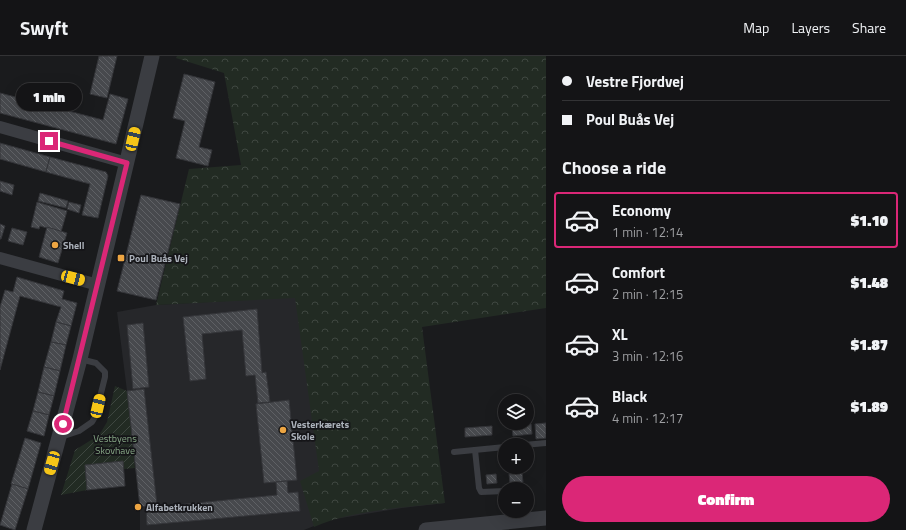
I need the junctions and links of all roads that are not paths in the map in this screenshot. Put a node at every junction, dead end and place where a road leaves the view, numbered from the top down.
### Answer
1 (152, 56) edge
2 (0, 127) edge
3 (127, 163) junction
4 (0, 258) edge
5 (98, 285) junction
6 (80, 359) junction
7 (60, 438) junction
8 (546, 443) edge
9 (534, 444) edge
10 (498, 448) edge
11 (475, 450) junction
12 (454, 452) dead end
13 (498, 491) edge
14 (546, 518) edge
15 (33, 528) edge
16 (546, 528) edge
17 (428, 530) edge
18 (530, 530) edge

1 - 3 street
2 - 3 street
3 - 5 street
4 - 5 street
5 - 6 street
6 - 7 street
6 - 7 lane
7 - 15 street
8 - 9 lane
10 - 11 lane
11 - 12 lane
11 - 13 lane
14 - 17 street
16 - 18 street

